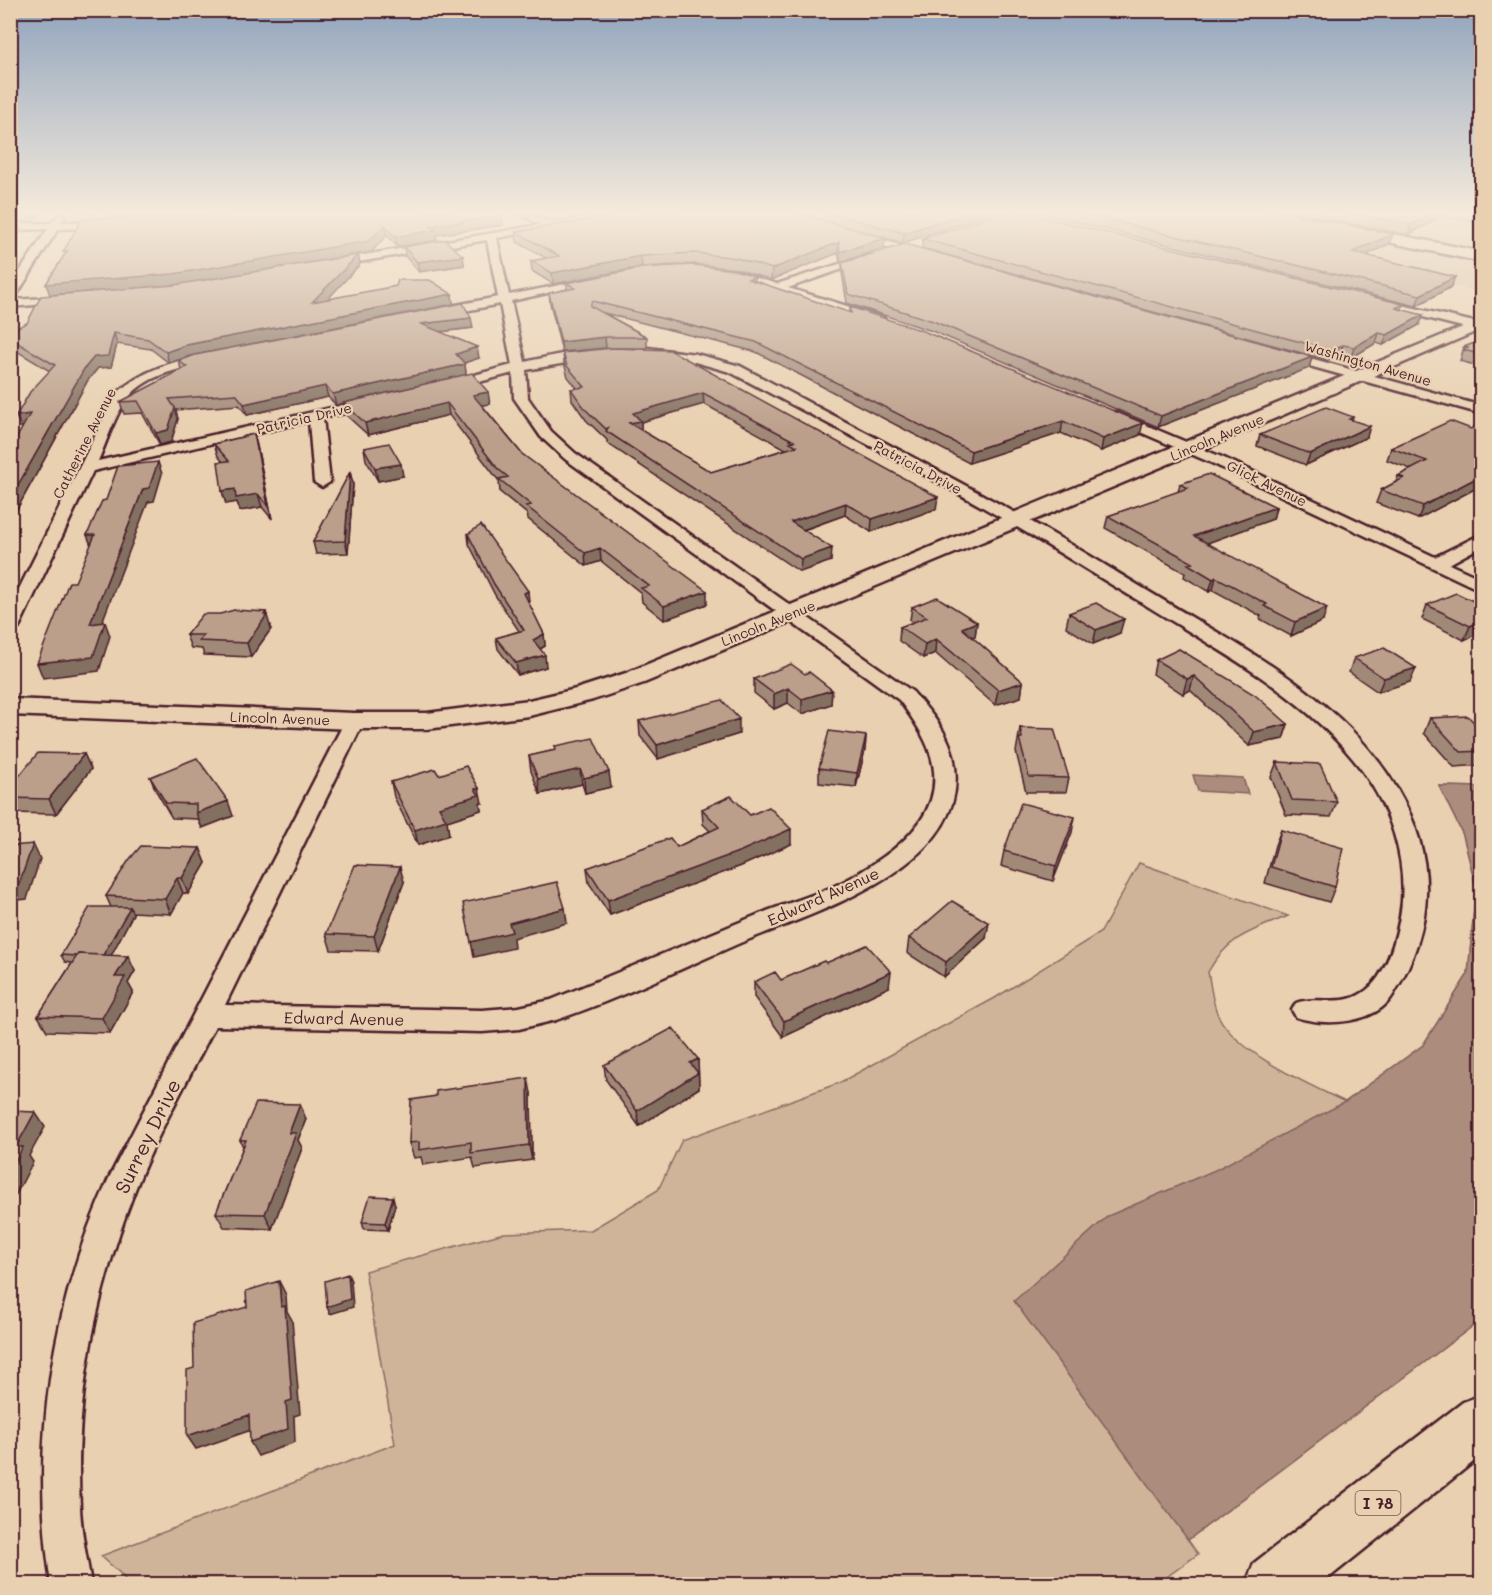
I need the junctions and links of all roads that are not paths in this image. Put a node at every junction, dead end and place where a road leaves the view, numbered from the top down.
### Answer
1 (501, 285) edge
2 (575, 285) edge
3 (779, 286) edge
4 (1362, 298) edge
5 (80, 299) edge
6 (504, 299) junction
7 (10, 304) edge
8 (424, 315) edge
9 (892, 324) edge
10 (1478, 324) edge
11 (1264, 349) edge
12 (633, 352) edge
13 (610, 353) edge
14 (218, 356) edge
15 (519, 366) junction
16 (1359, 376) junction
17 (430, 390) edge
18 (384, 400) edge
19 (1482, 410) edge
20 (1104, 411) edge
21 (316, 416) junction
22 (1190, 448) junction
23 (87, 468) junction
24 (322, 482) dead end
25 (1017, 520) junction
26 (1482, 539) edge
27 (1436, 564) junction
28 (1482, 586) edge
29 (791, 614) junction
30 (10, 627) edge
31 (10, 707) edge
32 (354, 722) junction
33 (1306, 1010) dead end
34 (206, 1015) junction
35 (1482, 1421) edge
36 (71, 1584) edge
37 (1275, 1584) edge

1 - 6 street, Edward Avenue
2 - 6 street
3 - 9 street
4 - 10 street
5 - 7 street
6 - 8 street
6 - 15 street, Edward Avenue
10 - 16 street, Lincoln Avenue
11 - 16 street, Washington Avenue
12 - 25 street, Patricia Drive
13 - 15 street
14 - 23 street, Catherine Avenue
15 - 17 street
15 - 29 street, Edward Avenue
16 - 19 street, Washington Avenue
16 - 22 street, Lincoln Avenue
18 - 21 street, Patricia Drive
20 - 22 street, Glick Avenue
21 - 23 street, Patricia Drive
21 - 24 street
22 - 25 street, Lincoln Avenue
22 - 27 street, Glick Avenue
23 - 30 street, Catherine Avenue
25 - 29 street, Lincoln Avenue
25 - 33 street, Patricia Drive
26 - 27 street
27 - 28 street, Glick Avenue
29 - 32 street, Lincoln Avenue
29 - 34 street, Edward Avenue
31 - 32 street, Lincoln Avenue
32 - 34 street, Surrey Drive
34 - 36 street, Surrey Drive
35 - 37 main road, I 78

